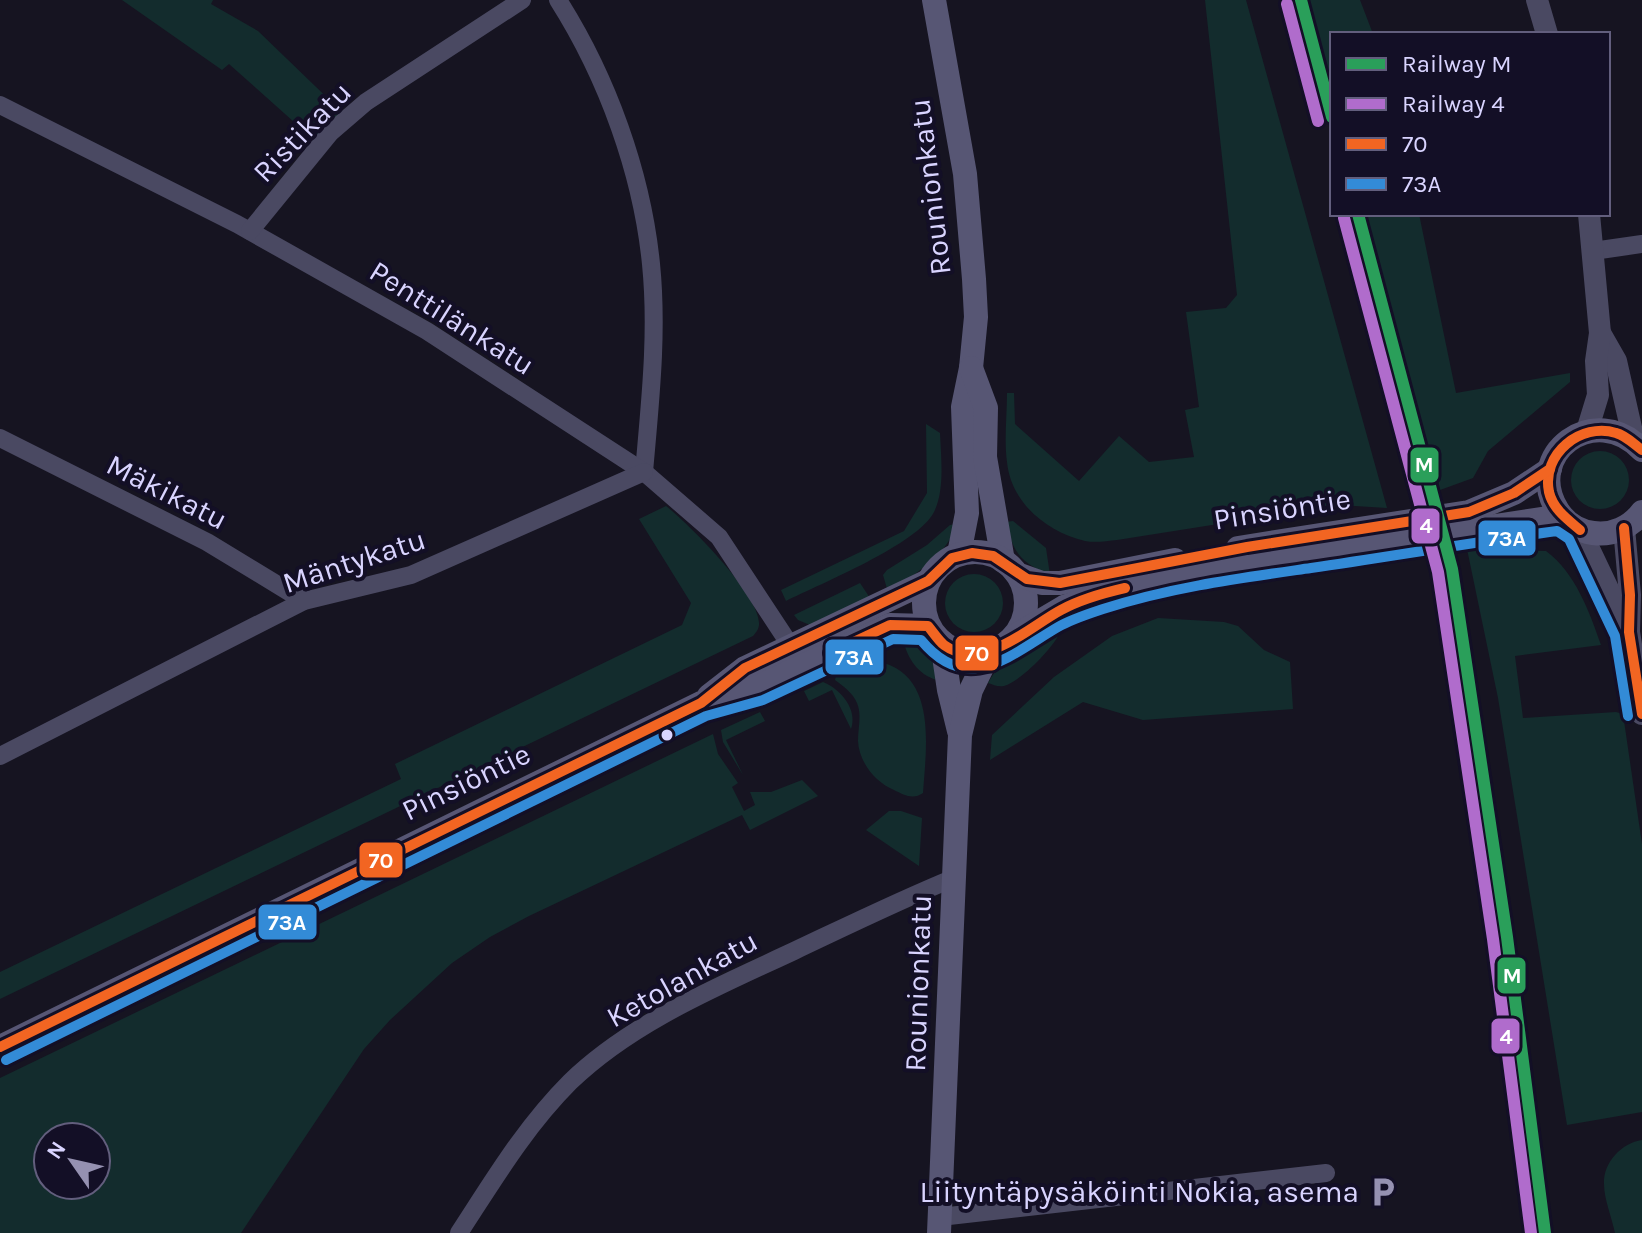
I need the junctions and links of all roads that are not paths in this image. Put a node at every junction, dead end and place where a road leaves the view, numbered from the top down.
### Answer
1 (522, 0) edge
2 (558, 0) edge
3 (934, 0) edge
4 (1537, 0) edge
5 (1546, 32) edge
6 (0, 105) edge
7 (1589, 216) edge
8 (250, 231) junction
9 (1642, 244) edge
10 (1593, 251) junction
11 (1600, 333) junction
12 (971, 368) junction
13 (1587, 431) junction
14 (0, 438) edge
15 (1638, 445) edge
16 (1550, 469) junction
17 (644, 472) junction
18 (1633, 520) edge
19 (1571, 523) junction
20 (959, 554) junction
21 (1010, 567) junction
22 (928, 581) junction
23 (304, 601) junction
24 (935, 635) junction
25 (1015, 636) junction
26 (1634, 642) edge
27 (989, 653) junction
28 (797, 656) junction
29 (1642, 714) edge
30 (960, 735) junction
31 (0, 756) edge
32 (954, 878) junction
33 (0, 1047) edge
34 (1326, 1173) dead end
35 (939, 1225) edge
36 (459, 1233) edge

1 - 8 street, Ristikatu
2 - 17 street
3 - 12 main road, Rounionkatu
4 - 5 street
6 - 8 street, Penttilänkatu
7 - 10 street
8 - 17 street, Penttilänkatu
9 - 10 street
10 - 11 street
11 - 13 street
11 - 15 street
12 - 20 main road, Rounionkatu
12 - 21 main road, Rounionkatu
13 - 15 main road
13 - 16 main road, Pinsiöntie
14 - 23 street, Mäkikatu
16 - 19 main road
16 - 21 main road, Pinsiöntie
17 - 23 street, Mäntykatu
17 - 28 street, Penttilänkatu
18 - 19 main road, Pinsiöntie
18 - 26 street
19 - 25 main road, Pinsiöntie
19 - 26 street
20 - 21 main road
20 - 22 main road
21 - 25 main road
22 - 24 main road
22 - 28 main road, Pinsiöntie
23 - 31 street, Mäntykatu
24 - 27 main road
24 - 28 main road, Pinsiöntie
24 - 30 main road, Rounionkatu
25 - 27 main road
26 - 29 street
27 - 30 main road, Rounionkatu
28 - 33 main road, Pinsiöntie
30 - 32 main road, Rounionkatu
32 - 35 main road, Rounionkatu
32 - 36 street, Ketolankatu
34 - 35 street

